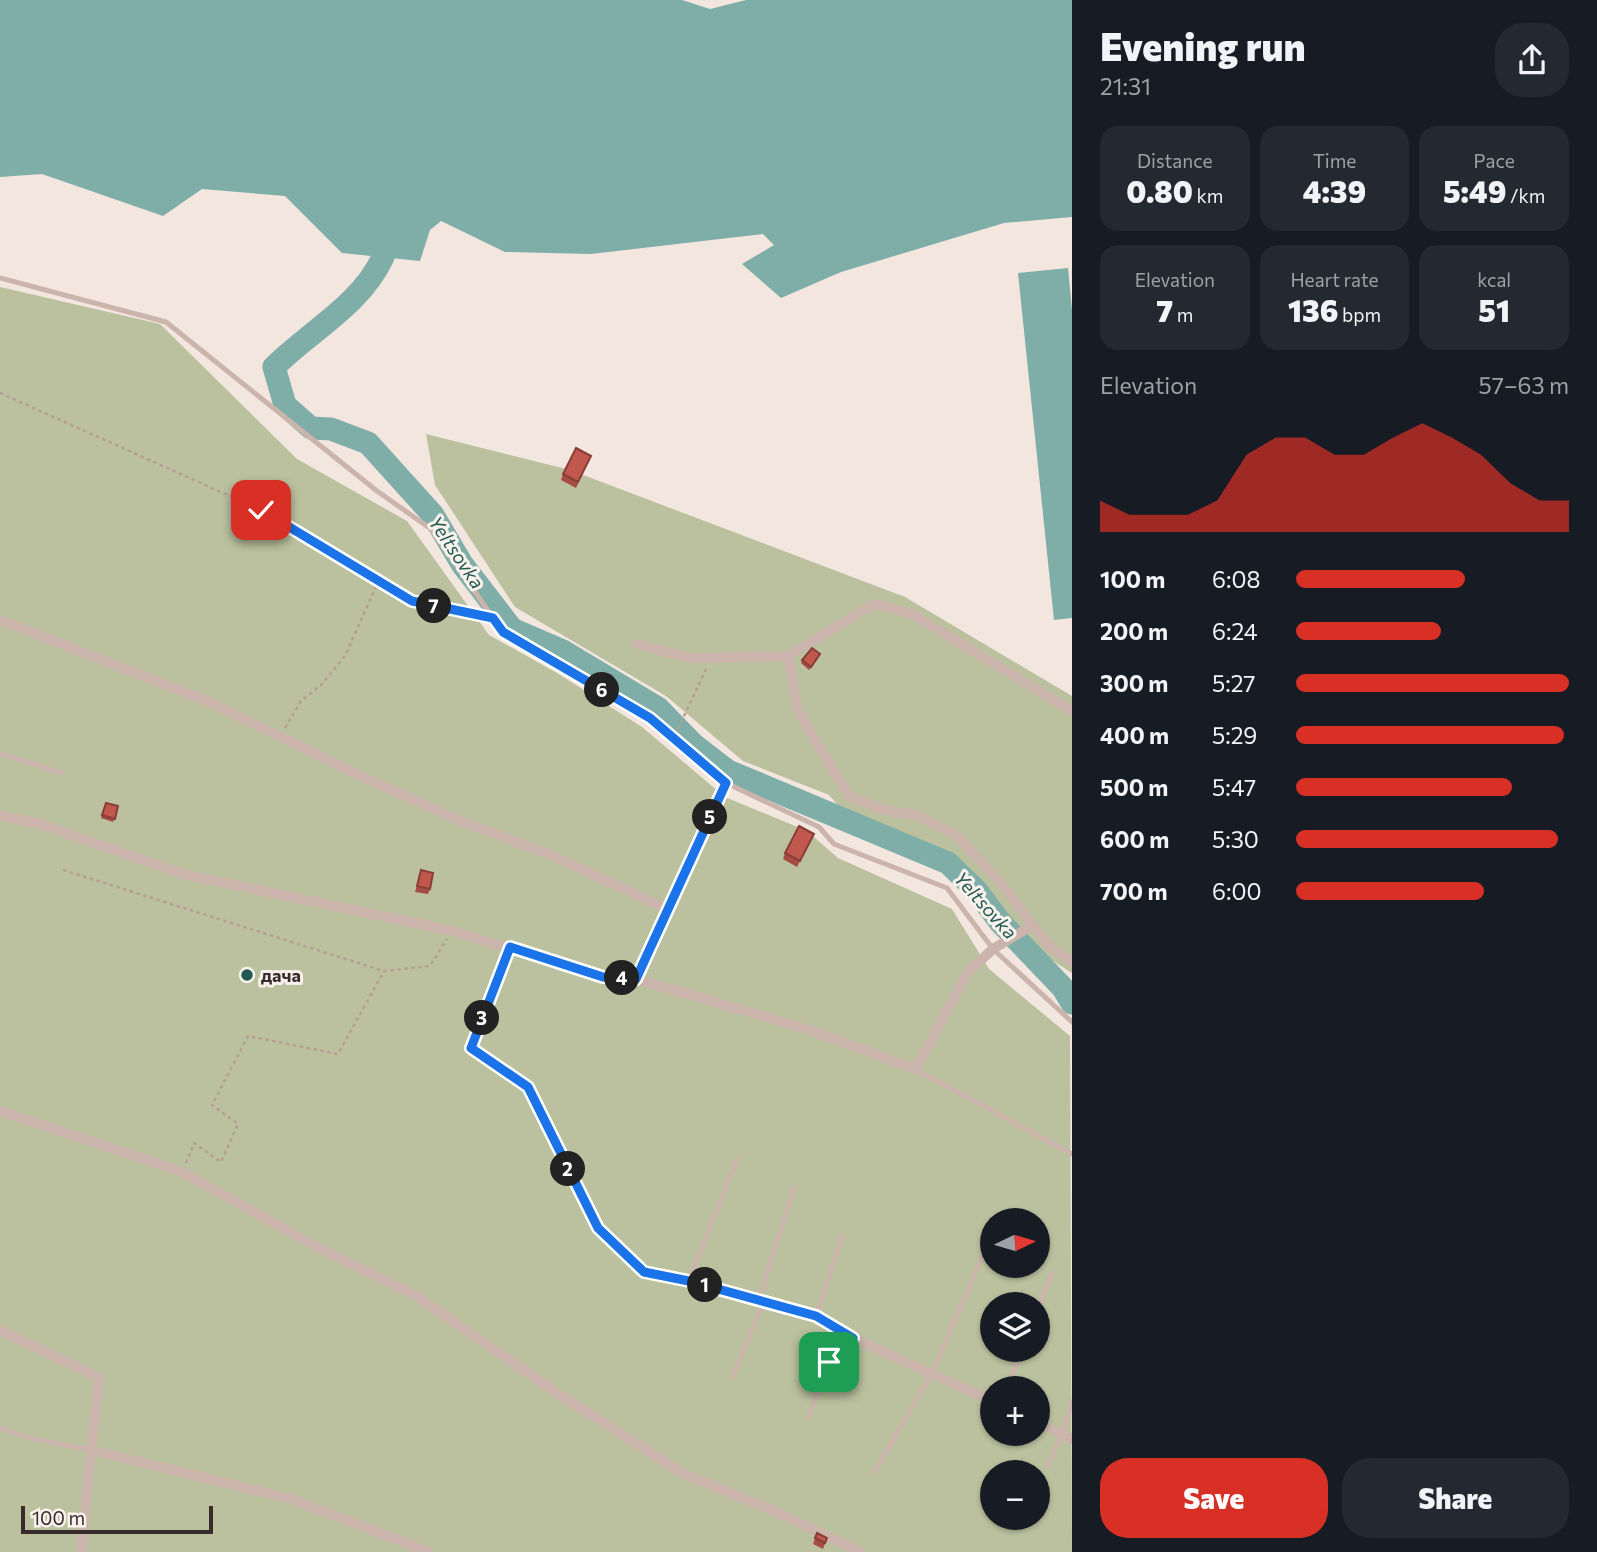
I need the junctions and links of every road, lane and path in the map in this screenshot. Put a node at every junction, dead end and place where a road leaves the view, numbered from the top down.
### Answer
1 (0, 278) edge
2 (0, 393) edge
3 (379, 581) junction
4 (493, 618) junction
5 (0, 620) edge
6 (636, 643) dead end
7 (788, 656) junction
8 (712, 658) junction
9 (1072, 711) edge
10 (281, 737) junction
11 (674, 739) junction
12 (0, 753) edge
13 (62, 774) dead end
14 (726, 783) junction
15 (0, 816) edge
16 (63, 870) dead end
17 (669, 909) junction
18 (1031, 926) junction
19 (453, 931) junction
20 (510, 947) junction
21 (993, 949) junction
22 (1072, 962) edge
23 (384, 971) junction
24 (636, 979) junction
25 (1072, 1023) edge
26 (915, 1069) junction
27 (0, 1111) edge
28 (1072, 1154) edge
29 (737, 1159) dead end
30 (182, 1172) junction
31 (794, 1188) dead end
32 (842, 1237) dead end
33 (980, 1262) edge
34 (1052, 1273) dead end
35 (689, 1281) junction
36 (1045, 1292) edge
37 (761, 1302) junction
38 (816, 1316) junction
39 (0, 1330) edge
40 (853, 1338) junction
41 (932, 1373) junction
42 (733, 1376) dead end
43 (980, 1395) edge
44 (1072, 1402) edge
45 (809, 1416) dead end
46 (0, 1428) edge
47 (1050, 1429) edge
48 (1067, 1437) edge
49 (91, 1450) junction
50 (1050, 1462) edge
51 (874, 1473) dead end
52 (80, 1552) edge
53 (429, 1552) edge
54 (862, 1552) edge

1 - 4 lane
2 - 3 path
3 - 4 path
3 - 10 path
4 - 11 lane
5 - 10 street
6 - 8 street
7 - 8 street
7 - 9 street
7 - 18 street
8 - 11 path
10 - 17 street
11 - 14 lane
12 - 13 lane
14 - 17 path
14 - 21 lane
15 - 19 street
16 - 23 path
17 - 24 street
18 - 21 street
18 - 22 street
19 - 20 street
19 - 23 path
20 - 24 street
20 - 35 street
21 - 25 lane
21 - 26 street
23 - 30 path
24 - 26 street
26 - 28 lane
27 - 30 street
29 - 35 lane
30 - 54 street
31 - 37 lane
32 - 38 lane
33 - 41 lane
34 - 36 lane
35 - 37 street
37 - 38 street
37 - 42 lane
38 - 40 street
39 - 49 street
40 - 41 street
40 - 45 lane
41 - 43 street
41 - 51 lane
44 - 48 lane
46 - 49 lane
47 - 48 street
48 - 50 lane
49 - 52 street
49 - 53 street

